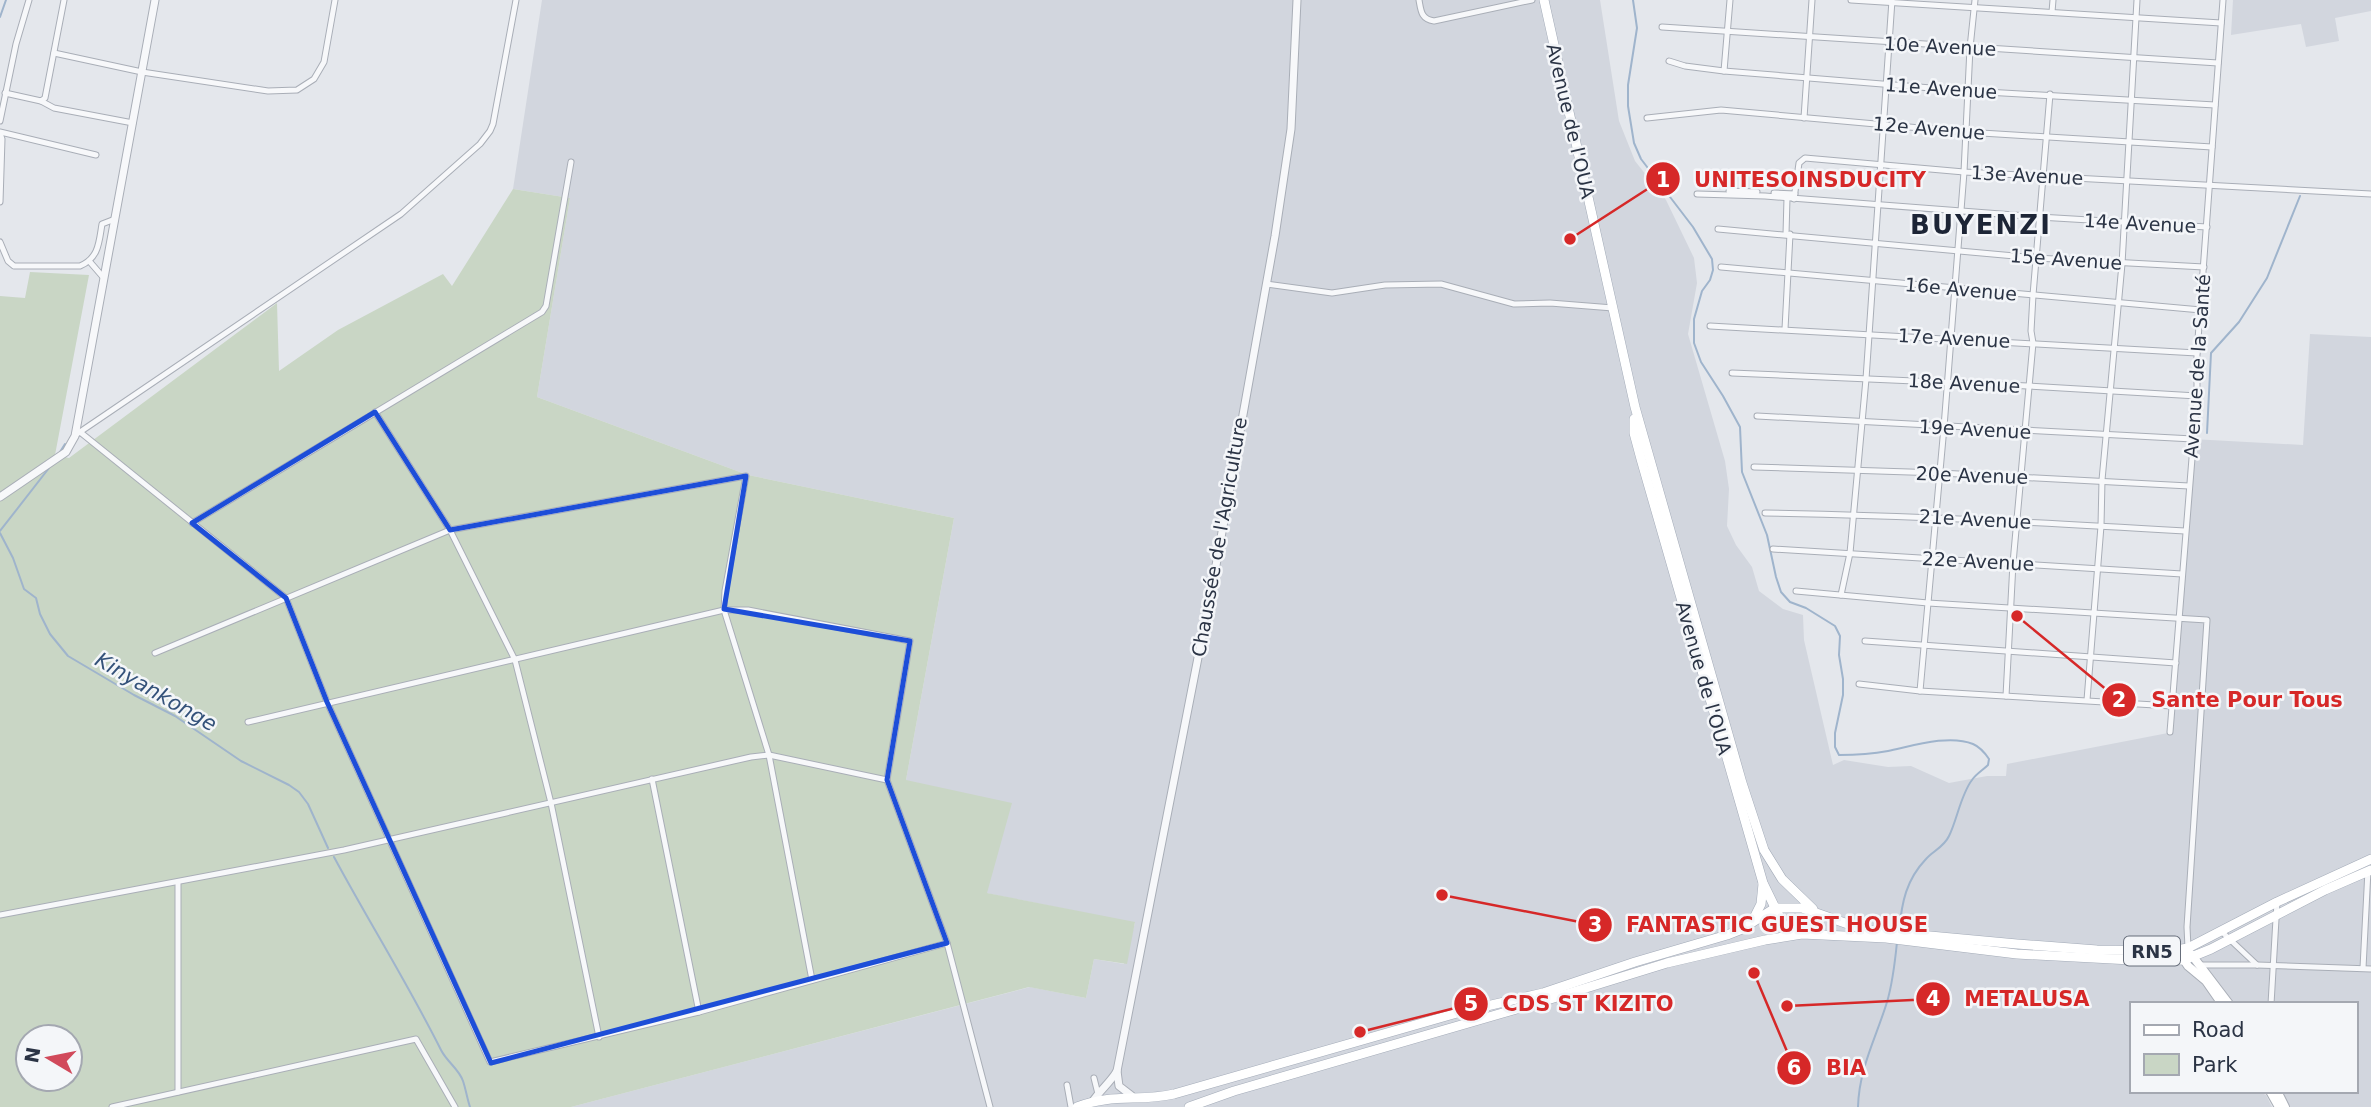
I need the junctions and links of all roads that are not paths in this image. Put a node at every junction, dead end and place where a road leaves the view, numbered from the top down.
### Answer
1 (29, 0) edge
2 (64, 0) edge
3 (155, 0) edge
4 (335, 0) edge
5 (516, 0) edge
6 (1297, 0) edge
7 (1419, 0) edge
8 (1532, 0) edge
9 (1544, 0) edge
10 (1730, 0) edge
11 (1812, 0) edge
12 (1851, 0) edge
13 (1975, 0) edge
14 (2053, 0) edge
15 (2137, 0) edge
16 (2223, 0) edge
17 (1892, 1) edge
18 (1975, 8) junction
19 (2052, 12) junction
20 (2136, 16) junction
21 (2221, 23) junction
22 (1662, 27) dead end
23 (1727, 31) junction
24 (1809, 36) junction
25 (1891, 43) junction
26 (1970, 48) junction
27 (54, 53) junction
28 (2133, 57) junction
29 (1669, 61) dead end
30 (2218, 63) junction
31 (1724, 71) junction
32 (142, 72) junction
33 (1807, 77) junction
34 (1887, 84) junction
35 (1968, 90) junction
36 (5, 93) junction
37 (2050, 94) junction
38 (2131, 99) junction
39 (41, 101) junction
40 (2215, 105) junction
41 (1647, 118) dead end
42 (1804, 118) junction
43 (0, 121) edge
44 (133, 123) junction
45 (1884, 124) junction
46 (1965, 132) junction
47 (0, 133) edge
48 (2047, 137) junction
49 (2128, 141) junction
50 (2212, 147) junction
51 (96, 155) dead end
52 (571, 162) dead end
53 (1882, 166) junction
54 (1964, 172) junction
55 (2043, 176) junction
56 (2125, 180) junction
57 (2209, 185) junction
58 (1729, 191) dead end
59 (1697, 194) dead end
60 (2371, 194) edge
61 (1795, 197) junction
62 (1787, 198) junction
63 (0, 202) edge
64 (1879, 206) junction
65 (1961, 211) junction
66 (2039, 217) junction
67 (115, 219) junction
68 (2124, 222) junction
69 (2207, 227) junction
70 (1718, 229) dead end
71 (1788, 234) junction
72 (0, 242) edge
73 (1876, 243) junction
74 (1958, 250) junction
75 (2036, 258) junction
76 (90, 262) junction
77 (2122, 264) junction
78 (1721, 267) dead end
79 (2204, 267) junction
80 (1786, 273) junction
81 (103, 277) junction
82 (1873, 281) junction
83 (1266, 284) junction
84 (1955, 289) junction
85 (2033, 295) junction
86 (2118, 303) junction
87 (1613, 308) junction
88 (2201, 310) junction
89 (1710, 326) dead end
90 (1785, 329) junction
91 (1870, 333) junction
92 (1951, 338) junction
93 (2033, 343) junction
94 (2114, 348) junction
95 (2197, 353) junction
96 (1732, 373) dead end
97 (1866, 379) junction
98 (1948, 382) junction
99 (2028, 386) junction
100 (2109, 392) junction
101 (2197, 396) junction
102 (375, 412) junction
103 (1757, 416) dead end
104 (1862, 423) junction
105 (1944, 427) junction
106 (2025, 431) junction
107 (77, 434) junction
108 (2106, 436) junction
109 (2193, 439) junction
110 (1644, 458) junction
111 (1754, 467) dead end
112 (1857, 470) junction
113 (1940, 473) junction
114 (2021, 477) junction
115 (2102, 480) junction
116 (2189, 486) junction
117 (0, 497) edge
118 (1765, 513) dead end
119 (1853, 514) junction
120 (1936, 517) junction
121 (2018, 521) junction
122 (192, 523) junction
123 (2101, 526) junction
124 (450, 530) junction
125 (2185, 531) junction
126 (1773, 549) dead end
127 (1850, 553) junction
128 (1932, 558) junction
129 (2013, 563) junction
130 (2097, 567) junction
131 (2182, 574) junction
132 (1796, 591) dead end
133 (1841, 595) junction
134 (286, 598) junction
135 (1928, 603) junction
136 (2011, 607) junction
137 (724, 610) junction
138 (2094, 612) junction
139 (2179, 617) junction
140 (1865, 641) dead end
141 (1925, 647) junction
142 (2009, 651) junction
143 (155, 653) dead end
144 (2091, 656) junction
145 (515, 660) junction
146 (2176, 663) junction
147 (1859, 684) dead end
148 (1920, 691) junction
149 (2006, 696) junction
150 (2087, 701) junction
151 (327, 702) junction
152 (2172, 706) junction
153 (248, 722) dead end
154 (2170, 732) dead end
155 (769, 755) junction
156 (652, 779) junction
157 (887, 780) junction
158 (551, 803) junction
159 (389, 839) junction
160 (2370, 859) edge
161 (2370, 871) edge
162 (178, 883) junction
163 (1763, 883) junction
164 (2277, 902) junction
165 (1775, 908) junction
166 (2276, 914) junction
167 (0, 915) edge
168 (1820, 915) junction
169 (1752, 922) junction
170 (2221, 931) junction
171 (1802, 934) junction
172 (1812, 934) junction
173 (1887, 936) junction
174 (2230, 939) junction
175 (947, 943) junction
176 (2189, 956) junction
177 (2256, 965) junction
178 (2273, 965) junction
179 (1637, 967) junction
180 (2363, 968) junction
181 (2371, 969) edge
182 (812, 980) junction
183 (2221, 1002) edge
184 (2227, 1002) edge
185 (2271, 1002) edge
186 (699, 1012) junction
187 (599, 1037) junction
188 (1345, 1045) junction
189 (1348, 1057) junction
190 (1117, 1071) junction
191 (1094, 1078) dead end
192 (1067, 1085) dead end
193 (178, 1092) junction
194 (1096, 1098) junction
195 (1138, 1100) edge
196 (112, 1107) edge
197 (455, 1107) edge
198 (990, 1107) edge
199 (1070, 1107) edge
200 (1077, 1107) edge
201 (1189, 1107) edge

1 - 36 street
2 - 27 street
3 - 32 street
4 - 32 street
5 - 107 street
6 - 83 street, Chaussée de l'Agriculture
7 - 8 street
9 - 87 main road, Avenue de l'OUA
10 - 23 street
11 - 24 street
12 - 17 street
13 - 18 street
14 - 19 street
15 - 20 street
16 - 21 street, Avenue de la Santé
17 - 18 street
17 - 25 street
18 - 19 street
18 - 26 street
19 - 20 street
20 - 21 street
20 - 28 street
21 - 30 street, Avenue de la Santé
22 - 23 street, 10e Avenue
23 - 24 street, 10e Avenue
23 - 31 street
24 - 25 street, 10e Avenue
24 - 33 street
25 - 26 street, 10e Avenue
25 - 34 street
26 - 28 street, 10e Avenue
26 - 35 street
27 - 32 street
27 - 39 street
28 - 30 street, 10e Avenue
28 - 38 street
29 - 31 street, 11e Avenue
30 - 40 street, Avenue de la Santé
31 - 33 street, 11e Avenue
32 - 44 street
33 - 34 street, 11e Avenue
33 - 42 street
34 - 35 street, 11e Avenue
34 - 45 street
35 - 37 street, 11e Avenue
35 - 46 street
36 - 39 street
36 - 43 street
37 - 38 street, 11e Avenue
37 - 48 street
38 - 40 street, 11e Avenue
38 - 49 street
39 - 44 street
40 - 50 street, Avenue de la Santé
41 - 42 street, 12e Avenue
42 - 45 street, 12e Avenue
44 - 67 street
45 - 46 street, 12e Avenue
45 - 53 street
46 - 48 street, 12e Avenue
46 - 54 street
47 - 51 street
47 - 63 street
48 - 49 street, 12e Avenue
48 - 55 street
49 - 50 street, 12e Avenue
49 - 56 street
50 - 57 street, Avenue de la Santé
52 - 102 street
53 - 54 street, 13e Avenue
53 - 61 street, 13e Avenue
53 - 64 street
54 - 55 street, 13e Avenue
54 - 65 street
55 - 56 street, 13e Avenue
55 - 66 street
56 - 57 street, 13e Avenue
56 - 68 street
57 - 60 street, 13e Avenue
57 - 69 street, Avenue de la Santé
58 - 61 street
59 - 62 street, 14e Avenue
61 - 62 street, 14e Avenue
61 - 64 street, 14e Avenue
62 - 71 street
64 - 65 street, 14e Avenue
64 - 73 street
65 - 66 street, 14e Avenue
65 - 74 street
66 - 68 street, 14e Avenue
66 - 75 street
67 - 76 street
67 - 81 street
68 - 69 street, 14e Avenue
68 - 77 street
69 - 79 street, Avenue de la Santé
70 - 71 street, 15e Avenue
71 - 73 street, 15e Avenue
71 - 80 street
72 - 76 street
73 - 74 street, 15e Avenue
73 - 82 street
74 - 75 street, 15e Avenue
74 - 84 street
75 - 77 street, 15e Avenue
75 - 85 street
76 - 81 street
77 - 79 street, 15e Avenue
77 - 86 street
78 - 80 street, 16e Avenue
79 - 88 street, Avenue de la Santé
80 - 82 street, 16e Avenue
80 - 90 street
81 - 107 street
82 - 84 street, 16e Avenue
82 - 91 street
83 - 87 street
83 - 190 street, Chaussée de l'Agriculture
84 - 85 street, 16e Avenue
84 - 92 street
85 - 86 street, 16e Avenue
85 - 93 street
86 - 88 street, 16e Avenue
86 - 94 street
87 - 110 main road, Avenue de l'OUA
88 - 95 street, Avenue de la Santé
89 - 90 street, 17e Avenue
90 - 91 street, 17e Avenue
91 - 92 street, 17e Avenue
91 - 97 street
92 - 93 street, 17e Avenue
92 - 98 street
93 - 94 street, 17e Avenue
93 - 99 street
94 - 95 street, 17e Avenue
94 - 100 street
95 - 101 street, Avenue de la Santé
96 - 97 street, 18e Avenue
97 - 98 street, 18e Avenue
97 - 104 street
98 - 99 street, 18e Avenue
98 - 105 street
99 - 100 street, 18e Avenue
99 - 106 street
100 - 101 street, 18e Avenue
100 - 108 street
101 - 109 street, Avenue de la Santé
102 - 122 street
102 - 124 street
103 - 104 street, 19e Avenue
104 - 105 street, 19e Avenue
104 - 112 street
105 - 106 street, 19e Avenue
105 - 113 street
106 - 108 street, 19e Avenue
106 - 114 street
107 - 117 street
107 - 122 street
108 - 109 street, 19e Avenue
108 - 115 street
109 - 116 street, Avenue de la Santé
110 - 163 main road, Avenue de l'OUA
110 - 168 main road, Avenue de l'OUA
111 - 112 street, 20e Avenue
112 - 113 street, 20e Avenue
112 - 119 street
113 - 114 street, 20e Avenue
113 - 120 street
114 - 115 street, 20e Avenue
114 - 121 street
115 - 116 street, 20e Avenue
115 - 123 street
116 - 125 street, Avenue de la Santé
118 - 119 street, 21e Avenue
119 - 120 street, 21e Avenue
119 - 127 street
120 - 121 street, 21e Avenue
120 - 128 street
121 - 123 street, 21e Avenue
121 - 129 street
122 - 134 street
123 - 125 street, 21e Avenue
123 - 130 street
124 - 134 street
124 - 137 street
124 - 145 street
125 - 131 street, Avenue de la Santé
126 - 127 street, 22e Avenue
127 - 128 street, 22e Avenue
127 - 133 street
128 - 129 street, 22e Avenue
128 - 135 street
129 - 130 street, 22e Avenue
129 - 136 street
130 - 131 street, 22e Avenue
130 - 138 street
131 - 139 street, Avenue de la Santé
132 - 133 street
133 - 135 street
134 - 143 street
134 - 151 street
135 - 136 street
135 - 141 street
136 - 138 street
136 - 142 street
137 - 145 street
137 - 155 street
137 - 157 street
138 - 139 street
138 - 144 street
139 - 146 street, Avenue de la Santé
139 - 176 street
140 - 141 street
141 - 142 street
141 - 148 street
142 - 144 street
142 - 149 street
144 - 146 street
144 - 150 street
145 - 151 street
145 - 158 street
146 - 152 street, Avenue de la Santé
147 - 148 street
148 - 149 street
149 - 150 street
150 - 152 street
151 - 153 street
151 - 159 street
152 - 154 street, Avenue de la Santé
155 - 156 street
155 - 157 street
155 - 182 street
156 - 158 street
156 - 186 street
157 - 175 street
158 - 159 street
158 - 187 street
159 - 162 street
159 - 187 street
160 - 161 street
160 - 164 main road, RN5
161 - 166 main road, RN5
161 - 180 street
162 - 167 street
162 - 193 street
163 - 165 main road, Avenue de l'OUA
163 - 169 main road
164 - 166 street
164 - 170 main road, RN5
165 - 168 main road, RN5
165 - 169 main road, RN5
165 - 171 main road, Avenue de l'OUA
166 - 174 main road, RN5
166 - 178 street
168 - 172 main road
168 - 173 main road, RN5
169 - 179 main road, RN5
170 - 174 street
170 - 176 main road, RN5
171 - 172 main road, RN5
171 - 179 main road, RN5
172 - 173 main road, RN5
173 - 176 main road, RN5
174 - 176 main road, RN5
174 - 177 street
175 - 182 street
175 - 198 street
176 - 177 street
176 - 183 main road
176 - 184 main road
177 - 178 street
178 - 180 street
178 - 185 street
179 - 188 main road, RN5
179 - 189 main road, RN5
180 - 181 street
182 - 186 street
186 - 187 street
188 - 189 main road
188 - 195 main road, RN5
189 - 201 main road, RN5
190 - 194 street, Chaussée de l'Agriculture
190 - 195 street
191 - 194 street
192 - 199 street
193 - 196 street
193 - 197 street
194 - 195 main road, RN5
194 - 200 main road, RN5

